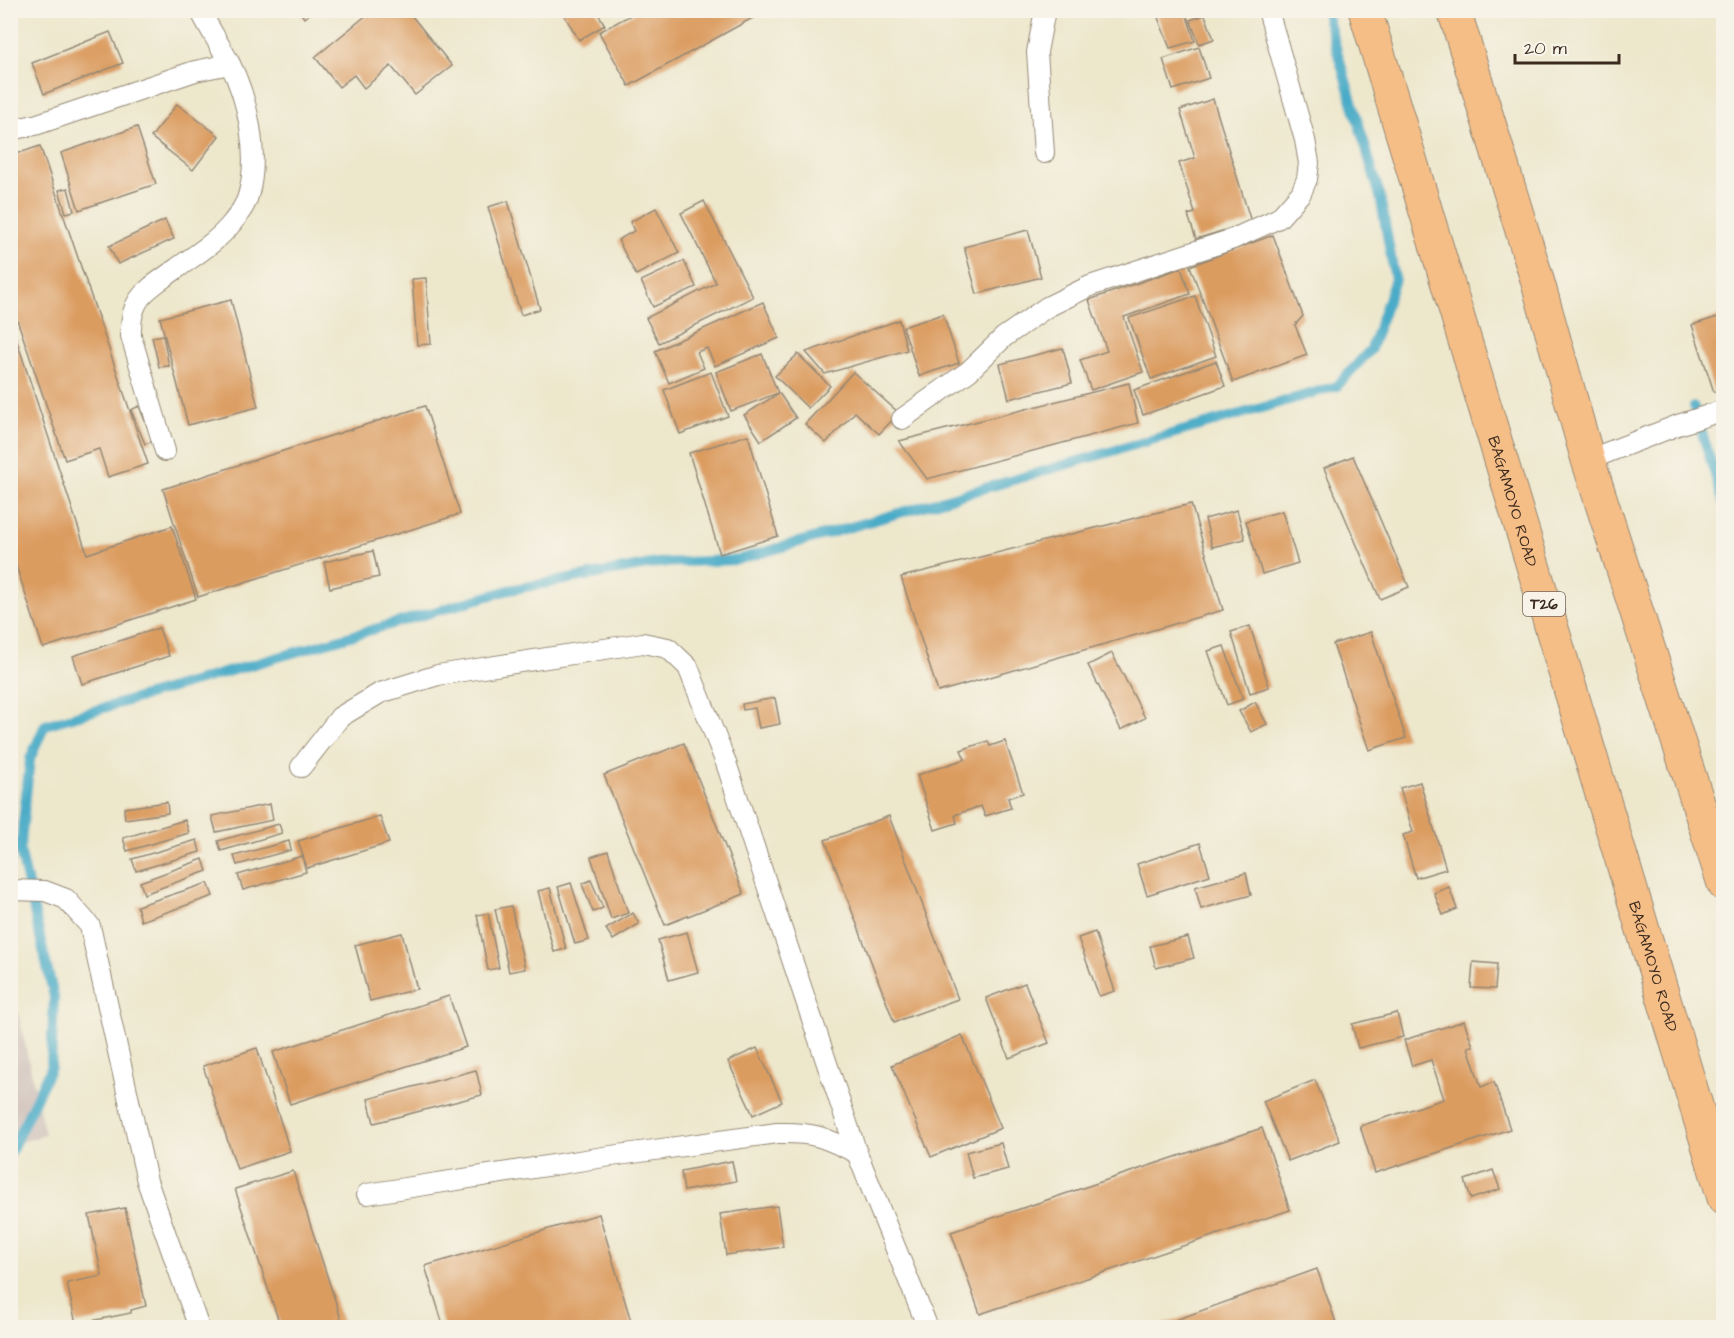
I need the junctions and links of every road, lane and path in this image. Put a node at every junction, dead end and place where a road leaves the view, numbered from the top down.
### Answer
1 (200, 10) edge
2 (1045, 10) edge
3 (1269, 10) edge
4 (1365, 10) edge
5 (1460, 12) edge
6 (230, 64) junction
7 (10, 130) edge
8 (1044, 153) dead end
9 (1724, 410) edge
10 (902, 419) dead end
11 (165, 451) dead end
12 (1588, 460) junction
13 (301, 768) dead end
14 (1724, 884) edge
15 (11, 890) edge
16 (857, 1153) junction
17 (367, 1194) dead end
18 (1724, 1198) edge
19 (199, 1328) edge
20 (928, 1328) edge

1 - 6 lane
2 - 8 lane
3 - 10 lane
4 - 18 highway, BAGAMOYO ROAD / T26
5 - 12 highway
6 - 7 lane
6 - 11 lane
9 - 12 lane
12 - 14 highway
13 - 16 lane
15 - 19 lane
16 - 17 lane
16 - 20 lane

